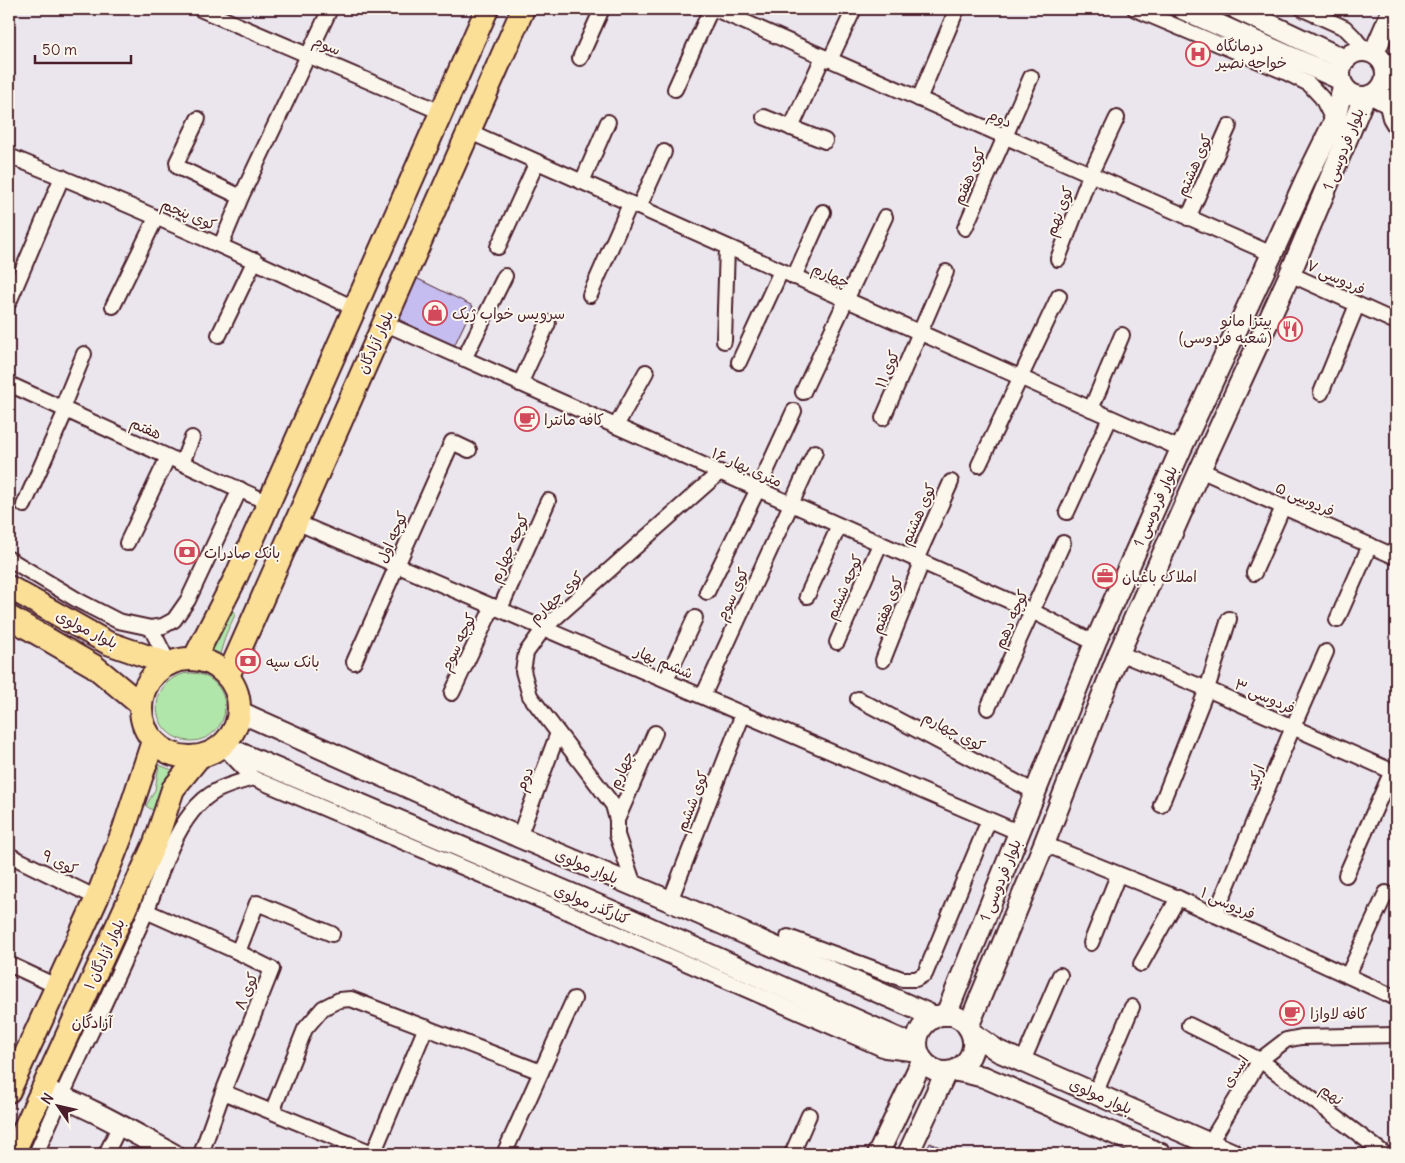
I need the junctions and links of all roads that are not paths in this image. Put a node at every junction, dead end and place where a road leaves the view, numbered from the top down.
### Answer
1 (200, 9) edge
2 (330, 9) edge
3 (487, 9) edge
4 (523, 9) edge
5 (530, 9) edge
6 (602, 9) edge
7 (713, 9) edge
8 (854, 9) edge
9 (957, 9) edge
10 (1135, 9) edge
11 (1183, 9) edge
12 (1236, 9) edge
13 (1303, 9) edge
14 (1393, 9) edge
15 (742, 14) edge
16 (308, 55) junction
17 (580, 58) dead end
18 (827, 58) junction
19 (1345, 60) junction
20 (1380, 62) edge
21 (1031, 77) dead end
22 (1342, 83) junction
23 (1309, 84) junction
24 (674, 90) dead end
25 (919, 99) junction
26 (1380, 100) edge
27 (441, 112) junction
28 (764, 117) dead end
29 (1116, 118) dead end
30 (198, 119) dead end
31 (608, 122) dead end
32 (1334, 122) junction
33 (1229, 126) dead end
34 (791, 128) junction
35 (1396, 128) edge
36 (472, 133) junction
37 (1004, 137) junction
38 (825, 141) dead end
39 (664, 152) dead end
40 (9, 158) edge
41 (537, 162) junction
42 (1090, 175) junction
43 (62, 177) junction
44 (1305, 181) junction
45 (582, 182) junction
46 (1326, 190) junction
47 (241, 197) junction
48 (634, 205) junction
49 (823, 212) dead end
50 (885, 217) dead end
51 (156, 218) junction
52 (1188, 218) junction
53 (965, 228) dead end
54 (221, 245) junction
55 (498, 247) dead end
56 (727, 247) junction
57 (1272, 254) junction
58 (1058, 259) dead end
59 (255, 260) junction
60 (781, 271) junction
61 (946, 272) dead end
62 (1290, 274) junction
63 (505, 276) dead end
64 (794, 276) junction
65 (590, 295) dead end
66 (1059, 296) dead end
67 (846, 300) junction
68 (10, 302) edge
69 (1357, 305) junction
70 (113, 306) dead end
71 (354, 308) junction
72 (1396, 322) edge
73 (548, 323) dead end
74 (388, 324) junction
75 (920, 333) junction
76 (219, 335) dead end
77 (1122, 335) dead end
78 (724, 341) dead end
79 (84, 354) dead end
80 (464, 359) junction
81 (739, 362) dead end
82 (646, 372) dead end
83 (1020, 378) junction
84 (9, 384) edge
85 (520, 384) junction
86 (803, 392) dead end
87 (1320, 393) dead end
88 (64, 409) junction
89 (1091, 409) junction
90 (794, 411) dead end
91 (883, 418) dead end
92 (1110, 418) junction
93 (616, 426) junction
94 (192, 438) dead end
95 (1180, 449) junction
96 (469, 450) dead end
97 (815, 452) dead end
98 (168, 456) junction
99 (182, 463) junction
100 (979, 465) dead end
101 (1200, 470) junction
102 (720, 472) junction
103 (950, 482) dead end
104 (758, 489) junction
105 (240, 490) junction
106 (548, 501) dead end
107 (269, 502) junction
108 (791, 504) junction
109 (24, 506) dead end
110 (1283, 507) junction
111 (1067, 512) dead end
112 (296, 522) junction
113 (839, 526) junction
114 (1062, 543) dead end
115 (127, 544) dead end
116 (880, 544) junction
117 (1370, 545) junction
118 (1396, 557) edge
119 (9, 559) edge
120 (919, 561) junction
121 (398, 565) junction
122 (1254, 573) dead end
123 (236, 577) junction
124 (9, 587) edge
125 (265, 590) junction
126 (707, 592) dead end
127 (807, 596) dead end
128 (496, 608) junction
129 (1032, 611) junction
130 (9, 617) edge
131 (694, 618) dead end
132 (1229, 619) dead end
133 (1337, 620) dead end
134 (151, 628) junction
135 (544, 628) junction
136 (85, 630) junction
137 (837, 642) dead end
138 (1095, 643) junction
139 (1326, 652) dead end
140 (1118, 653) junction
141 (72, 655) junction
142 (194, 659) junction
143 (883, 660) dead end
144 (354, 662) dead end
145 (170, 664) junction
146 (228, 676) junction
147 (666, 680) junction
148 (1207, 689) junction
149 (452, 692) dead end
150 (703, 696) junction
151 (858, 699) dead end
152 (141, 705) junction
153 (988, 708) dead end
154 (240, 712) junction
155 (743, 714) junction
156 (1293, 727) junction
157 (558, 733) junction
158 (655, 733) dead end
159 (153, 740) junction
160 (222, 746) junction
161 (199, 757) junction
162 (1394, 772) edge
163 (253, 778) junction
164 (173, 789) junction
165 (1035, 792) junction
166 (1161, 805) dead end
167 (617, 820) junction
168 (989, 820) junction
169 (124, 828) junction
170 (177, 833) junction
171 (1020, 833) junction
172 (519, 837) junction
173 (155, 843) junction
174 (1044, 844) junction
175 (9, 855) edge
176 (1118, 875) junction
177 (1346, 876) dead end
178 (634, 886) junction
179 (1386, 892) dead end
180 (97, 898) junction
181 (1178, 898) junction
182 (670, 901) junction
183 (146, 911) junction
184 (1216, 915) junction
185 (332, 934) dead end
186 (788, 937) dead end
187 (1090, 943) dead end
188 (238, 952) junction
189 (9, 964) edge
190 (1141, 964) dead end
191 (1060, 975) dead end
192 (1348, 975) junction
193 (56, 986) junction
194 (1396, 998) edge
195 (574, 999) dead end
196 (1132, 1006) dead end
197 (940, 1016) junction
198 (1189, 1025) dead end
199 (426, 1027) junction
200 (970, 1030) junction
201 (1396, 1034) edge
202 (920, 1054) junction
203 (1260, 1060) junction
204 (1023, 1061) junction
205 (951, 1071) junction
206 (541, 1072) junction
207 (10, 1088) edge
208 (223, 1092) junction
209 (51, 1093) junction
210 (1095, 1094) junction
211 (272, 1112) junction
212 (809, 1115) dead end
213 (120, 1125) junction
214 (1209, 1144) junction
215 (13, 1154) edge
216 (36, 1154) edge
217 (106, 1154) edge
218 (173, 1154) edge
219 (201, 1154) edge
220 (374, 1154) edge
221 (504, 1154) edge
222 (792, 1154) edge
223 (878, 1154) edge
224 (908, 1154) edge
225 (1161, 1154) edge
226 (1233, 1154) edge
227 (1385, 1154) edge

1 - 16 street, سوم
2 - 16 street
3 - 27 main road
4 - 36 main road, بلوار آزادگان
5 - 36 street
6 - 17 street
7 - 15 street, دوم
7 - 24 street
8 - 18 street
9 - 25 street
10 - 23 street
11 - 22 main road
12 - 19 main road
13 - 20 street
14 - 20 main road
15 - 18 street, دوم
16 - 27 street, سوم
16 - 47 street
18 - 25 street, دوم
18 - 34 street
19 - 20 main road
19 - 22 main road
20 - 26 main road
21 - 37 street
22 - 23 street
22 - 26 main road
22 - 32 main road, بلوار فردوسی 1
23 - 32 street
25 - 37 street, دوم
26 - 35 street
26 - 46 main road, بلوار فردوسی 1
27 - 71 main road
28 - 34 street
29 - 42 street, کوی نهم
30 - 47 street
31 - 45 street
32 - 44 main road, بلوار فردوسی 1
33 - 52 street, کوی هشتم
34 - 38 street
36 - 41 street, چهارم
36 - 74 main road, بلوار آزادگان
37 - 42 street, دوم
37 - 53 street, کوی هفتم
39 - 48 street
40 - 43 street, کوی پنجم
41 - 45 street, چهارم
41 - 55 street
42 - 52 street, دوم
42 - 58 street, کوی نهم
43 - 51 street, کوی پنجم
43 - 68 street
44 - 46 main road
44 - 57 main road, بلوار فردوسی 1
45 - 48 street, چهارم
46 - 62 main road, بلوار فردوسی 1
47 - 54 street
48 - 56 street, چهارم
48 - 65 street
49 - 64 street
50 - 67 street
51 - 54 street, کوی پنجم
51 - 70 street
52 - 57 street, دوم
54 - 59 street, کوی پنجم
56 - 60 street, چهارم
56 - 78 street
57 - 95 main road, بلوار فردوسی 1
59 - 71 street, کوی پنجم
59 - 76 street
60 - 64 street, چهارم
60 - 81 street
61 - 75 street, کوی ۱۱
62 - 69 street, فردوسی ۷
62 - 101 main road, بلوار فردوسی 1
63 - 80 street
64 - 67 street, چهارم
66 - 83 street
67 - 75 street, چهارم
67 - 86 street
69 - 72 street, فردوسی ۷
69 - 87 street
71 - 107 main road
73 - 85 street
74 - 80 street, ۱۶ متری بهار
74 - 112 main road, بلوار آزادگان
75 - 83 street, چهارم
75 - 91 street, کوی ۱۱
77 - 89 street
79 - 88 street
80 - 85 street, ۱۶ متری بهار
82 - 93 street
83 - 89 street, چهارم
83 - 100 street
84 - 88 street, هفتم
85 - 93 street, ۱۶ متری بهار
88 - 98 street, هفتم
88 - 109 street
89 - 92 street, چهارم
90 - 104 street
92 - 95 street, چهارم
92 - 111 street
93 - 102 street, ۱۶ متری بهار
94 - 99 street
95 - 138 main road, بلوار فردوسی 1
96 - 121 street, کوچه اول
97 - 108 street, کوی سوم
98 - 99 street, هفتم
98 - 115 street
99 - 105 street, هفتم
101 - 110 street, فردوسی ۵
101 - 140 main road, بلوار فردوسی 1
102 - 104 street, ۱۶ متری بهار
102 - 135 street, کوی چهارم
103 - 120 street, کوی هشتم
104 - 108 street, ۱۶ متری بهار
104 - 126 street
105 - 107 street, هفتم
105 - 134 street
106 - 128 street, کوچه چهارم
107 - 123 main road
108 - 113 street, ۱۶ متری بهار
108 - 150 street, کوی سوم
110 - 117 street, فردوسی ۵
110 - 122 street
112 - 121 street, ششم بهار
112 - 125 main road, بلوار آزادگان
113 - 116 street, ۱۶ متری بهار
113 - 127 street
114 - 129 street, کوچه دهم
116 - 120 street, ۱۶ متری بهار
116 - 137 street, کوچه ششم
117 - 118 street, فردوسی ۵
117 - 133 street
119 - 134 street
120 - 129 street, ۱۶ متری بهار
120 - 143 street, کوی هفتم
121 - 128 street, ششم بهار
121 - 144 street, کوچه اول
123 - 125 main road
123 - 142 main road
124 - 136 main road, بلوار مولوی
125 - 146 main road, بلوار آزادگان
128 - 135 street, ششم بهار
128 - 149 street, کوچه سوم
129 - 138 street, ۱۶ متری بهار
129 - 153 street, کوچه دهم
130 - 141 main road, بلوار مولوی
131 - 147 street
132 - 148 street
134 - 145 street
135 - 147 street, ششم بهار
135 - 157 street, کوی چهارم
136 - 141 main road
136 - 145 main road, بلوار مولوی
138 - 140 main road
138 - 165 main road, بلوار فردوسی 1
139 - 156 street, ارکید
140 - 148 street, فردوسی ۳
140 - 174 main road, بلوار فردوسی 1
141 - 152 main road, بلوار مولوی
142 - 145 main road
142 - 146 main road
145 - 152 main road
146 - 154 main road
147 - 150 street, ششم بهار
148 - 156 street, فردوسی ۳
148 - 166 street
150 - 155 street, ششم بهار
151 - 165 street, کوی چهارم
152 - 159 main road
154 - 160 main road
154 - 172 main road, بلوار مولوی
155 - 168 street, ششم بهار
155 - 182 street, کوی ششم
156 - 162 street, فردوسی ۳
156 - 184 street, ارکید
157 - 167 street, کوی چهارم
157 - 172 street, دوم
158 - 167 street, چهارم
159 - 161 main road
159 - 169 main road, بلوار آزادگان ۱
160 - 161 main road
160 - 163 street, کنارگذر مولوی
160 - 202 main road
161 - 164 main road, بلوار آزادگان ۱
162 - 177 street
163 - 170 street
163 - 202 street, کنارگذر مولوی
164 - 170 street
164 - 173 main road, بلوار آزادگان ۱
165 - 171 main road, بلوار فردوسی 1
167 - 178 street, کوی چهارم
168 - 171 street, ششم بهار
168 - 186 street
169 - 173 main road
169 - 180 main road, بلوار آزادگان ۱
170 - 183 street
171 - 197 main road, بلوار فردوسی 1
172 - 178 main road, بلوار مولوی
173 - 209 main road, بلوار آزادگان ۱
174 - 176 street, فردوسی ۱
174 - 200 main road, بلوار فردوسی 1
175 - 180 street, کوی ۹
176 - 181 street, فردوسی ۱
176 - 187 street
178 - 182 main road, بلوار مولوی
179 - 192 street
180 - 193 main road, بلوار آزادگان ۱
181 - 184 street, فردوسی ۱
181 - 190 street
182 - 197 main road, بلوار مولوی
183 - 188 street, کوی ۸
183 - 209 street
184 - 192 street, فردوسی ۱
185 - 188 street
188 - 208 street, کوی ۸
189 - 193 street
191 - 204 street
192 - 194 street, فردوسی ۱
193 - 207 main road, بلوار آزادگان ۱
195 - 206 street
196 - 210 street
197 - 200 main road
197 - 202 main road
198 - 203 street, نهم
199 - 206 street
199 - 211 street
199 - 220 street
200 - 204 main road, بلوار مولوی
200 - 205 main road
201 - 203 street, اسدی
202 - 205 main road
202 - 223 main road
203 - 214 street, اسدی
203 - 227 street, نهم
204 - 210 main road, بلوار مولوی
205 - 224 main road
205 - 225 main road, بلوار مولوی
206 - 221 street
208 - 211 street
208 - 219 street, کوی ۸
209 - 213 main road
209 - 215 main road, بلوار آزادگان ۱
209 - 216 street
210 - 214 main road, بلوار مولوی
211 - 220 street
212 - 222 street
213 - 217 street
213 - 218 main road
214 - 226 main road, بلوار مولوی

